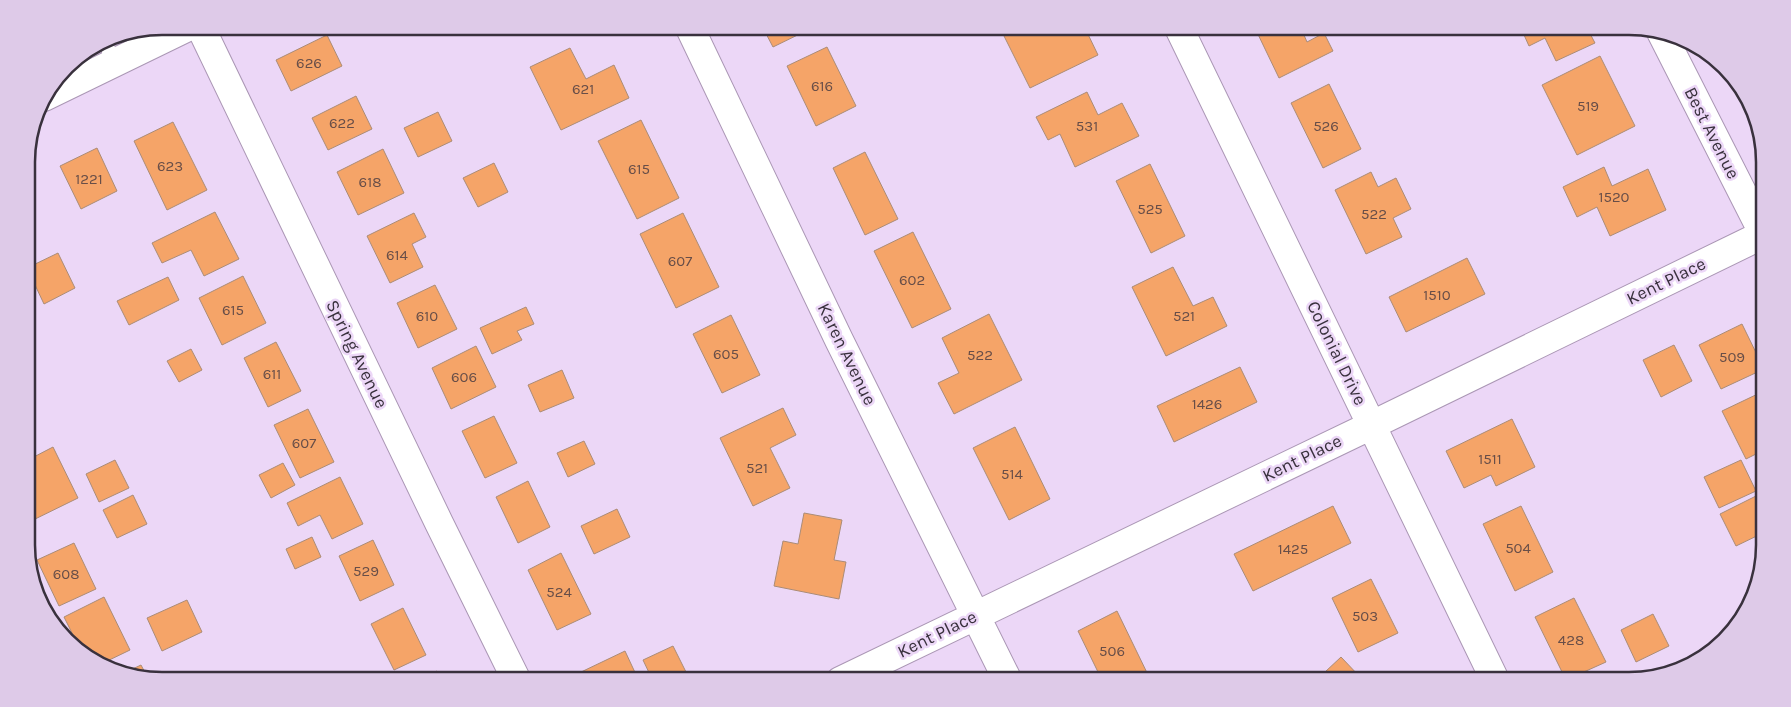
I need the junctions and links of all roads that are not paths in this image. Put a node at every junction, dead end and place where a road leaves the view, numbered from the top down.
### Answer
1 (162, 35) edge
2 (204, 35) edge
3 (693, 35) edge
4 (1182, 35) edge
5 (1665, 41) edge
6 (109, 52) edge
7 (61, 85) edge
8 (1756, 218) edge
9 (1756, 238) edge
10 (1372, 425) junction
11 (976, 615) junction
12 (513, 672) edge
13 (859, 672) edge
14 (1004, 672) edge
15 (1491, 672) edge

1 - 6 street
2 - 12 street, Spring Avenue
3 - 11 street, Karen Avenue
4 - 10 street, Colonial Drive
5 - 8 street, Best Avenue
6 - 7 street
9 - 10 street, Kent Place
10 - 11 street, Kent Place
10 - 15 street, Colonial Drive
11 - 13 street, Kent Place
11 - 14 street, Karen Avenue

